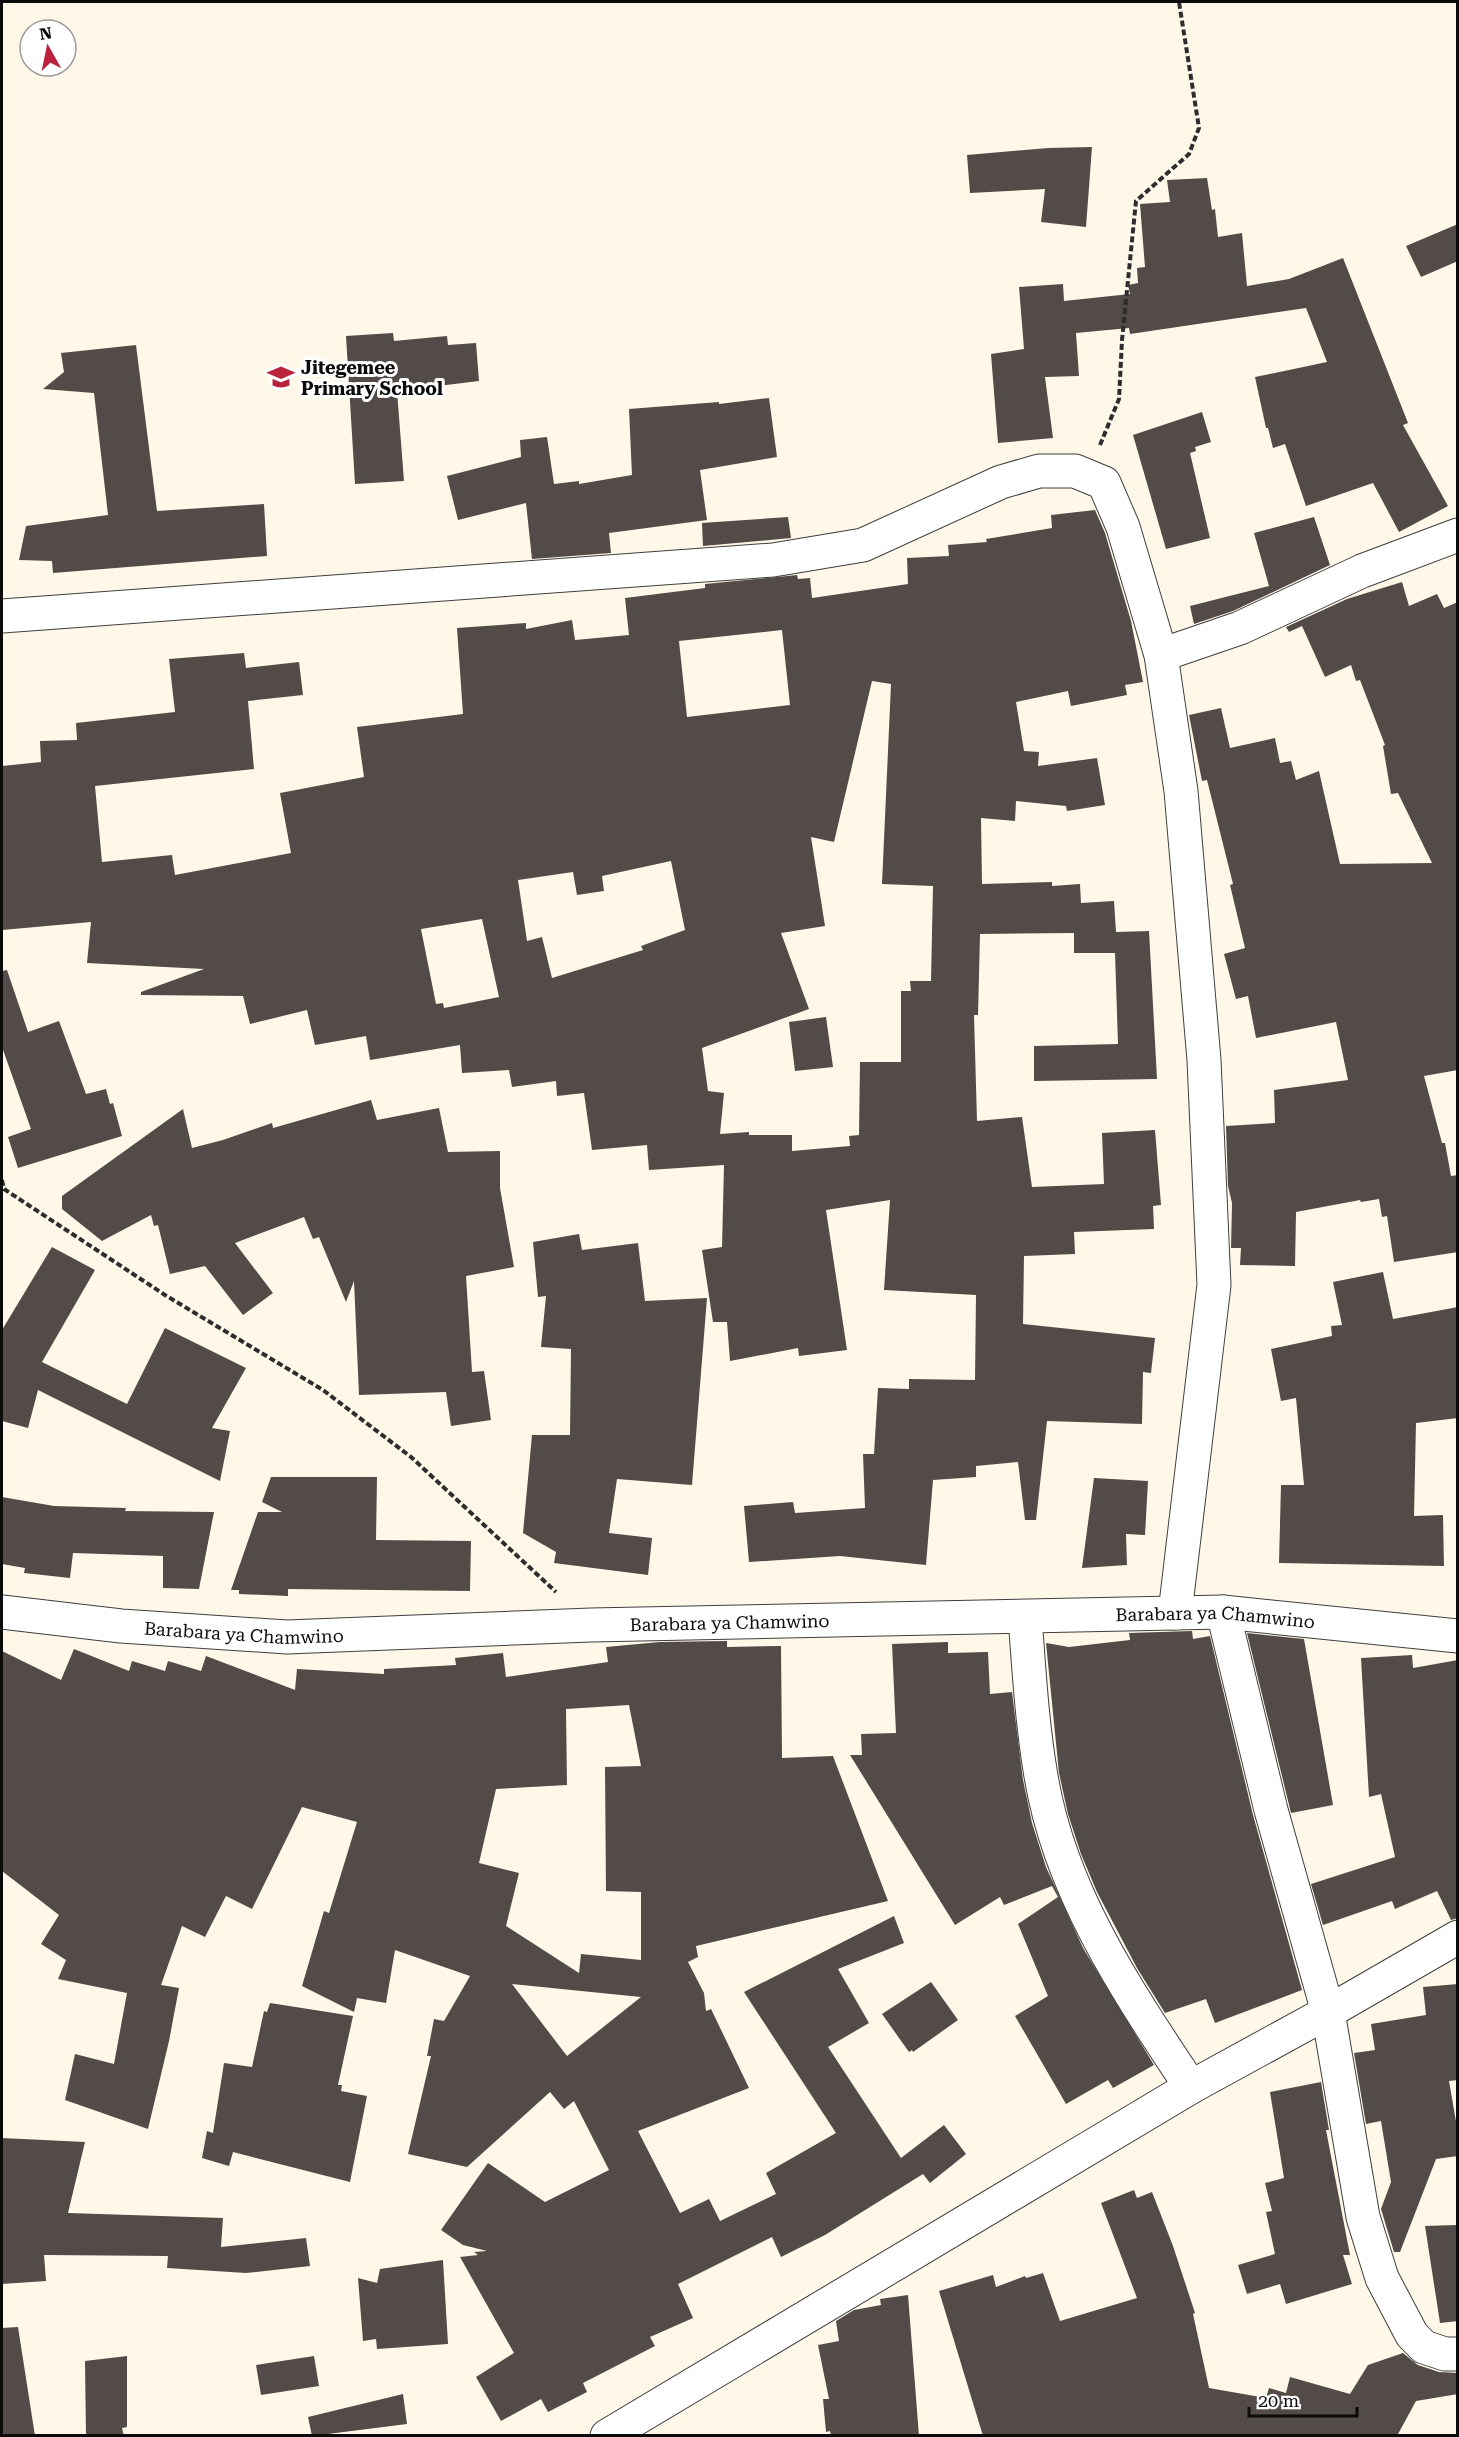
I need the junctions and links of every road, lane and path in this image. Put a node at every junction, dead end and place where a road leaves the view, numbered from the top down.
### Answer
1 (1179, 2) edge
2 (1088, 476) junction
3 (1458, 535) edge
4 (2, 616) edge
5 (1161, 655) junction
6 (2, 1180) edge
7 (2, 1612) edge
8 (1223, 1612) junction
9 (1175, 1613) junction
10 (1025, 1617) junction
11 (591, 1625) junction
12 (1458, 1636) edge
13 (1458, 1937) edge
14 (1328, 2012) junction
15 (1191, 2087) junction
16 (1458, 2354) edge
17 (607, 2436) edge

1 - 2 path
2 - 4 street
2 - 5 street
3 - 5 street
5 - 9 street
6 - 11 path
7 - 11 street, Barabara ya Chamwino
8 - 9 street, Barabara ya Chamwino
8 - 12 street, Barabara ya Chamwino
8 - 14 street
9 - 10 street, Barabara ya Chamwino
10 - 11 street, Barabara ya Chamwino
10 - 15 street
13 - 14 street
14 - 15 street
14 - 16 street
15 - 17 street

